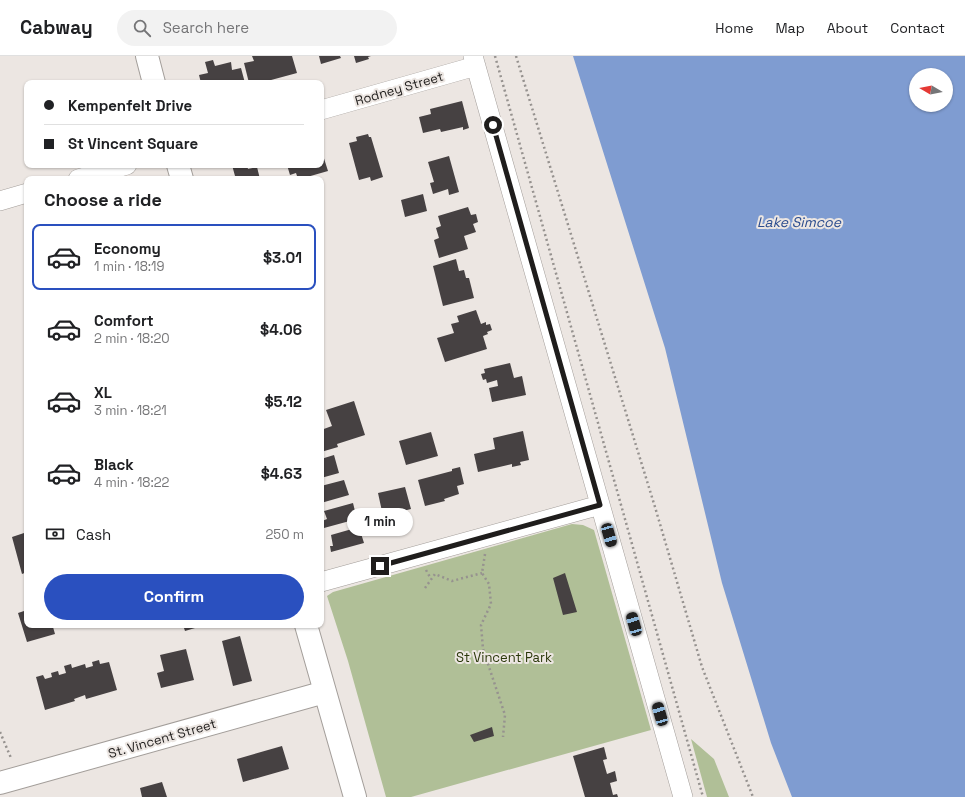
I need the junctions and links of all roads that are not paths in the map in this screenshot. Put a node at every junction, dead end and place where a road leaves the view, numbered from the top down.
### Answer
1 (147, 56) edge
2 (475, 61) edge
3 (153, 80) edge
4 (324, 109) edge
5 (116, 168) edge
6 (88, 176) edge
7 (24, 194) edge
8 (0, 201) edge
9 (600, 505) junction
10 (324, 581) edge
11 (307, 628) edge
12 (325, 692) junction
13 (0, 783) edge
14 (355, 797) edge
15 (683, 797) edge

1 - 3 main road
2 - 4 street, Rodney Street
2 - 9 street
5 - 6 street
7 - 8 street
9 - 10 street
9 - 15 street
11 - 12 main road
12 - 13 main road, St. Vincent Street
12 - 14 main road

